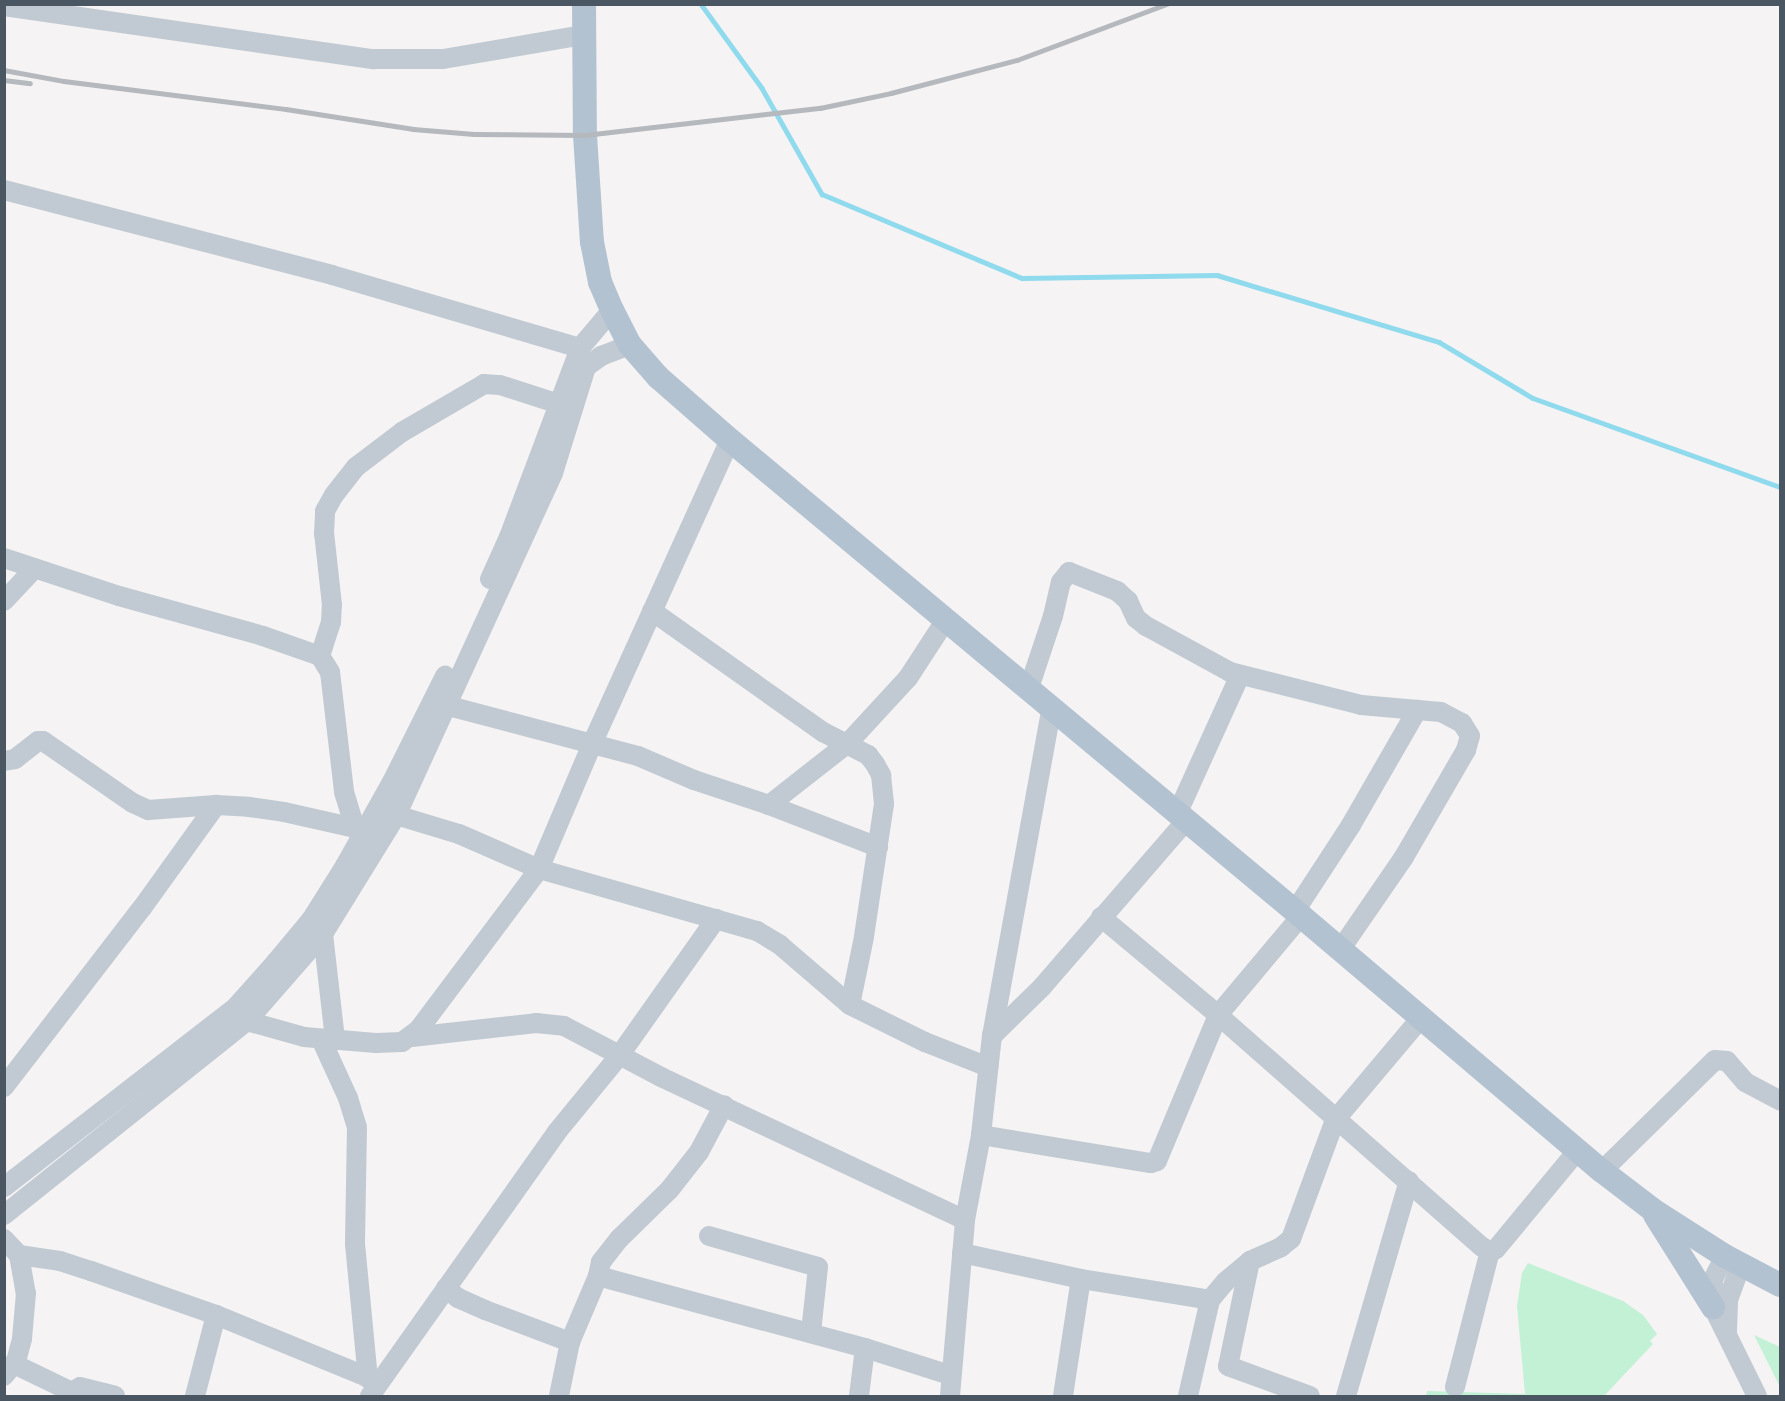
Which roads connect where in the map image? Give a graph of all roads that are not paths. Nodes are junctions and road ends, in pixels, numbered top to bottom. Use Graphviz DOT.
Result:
graph roads {
  1 [pos="584,4"];
  2 [pos="4,6"];
  3 [pos="584,35"];
  4 [pos="4,190"];
  5 [pos="612,310"];
  6 [pos="630,345"];
  7 [pos="580,348"];
  8 [pos="559,404"];
  9 [pos="730,440"];
  10 [pos="4,558"];
  11 [pos="35,568"];
  12 [pos="4,601"];
  13 [pos="652,611"];
  14 [pos="945,621"];
  15 [pos="320,656"];
  16 [pos="1240,675"];
  17 [pos="1029,688"];
  18 [pos="445,705"];
  19 [pos="1052,707"];
  20 [pos="1417,710"];
  21 [pos="848,743"];
  22 [pos="592,744"];
  23 [pos="4,761"];
  24 [pos="216,805"];
  25 [pos="769,805"];
  26 [pos="378,809"];
  27 [pos="396,816"];
  28 [pos="1181,818"];
  29 [pos="360,829"];
  30 [pos="385,837"];
  31 [pos="878,847"];
  32 [pos="539,869"];
  33 [pos="1298,913"];
  34 [pos="1101,917"];
  35 [pos="716,919"];
  36 [pos="323,934"];
  37 [pos="1340,950"];
  38 [pos="850,1005"];
  39 [pos="1218,1015"];
  40 [pos="1420,1019"];
  41 [pos="247,1022"];
  42 [pos="992,1036"];
  43 [pos="412,1038"];
  44 [pos="328,1039"];
  45 [pos="619,1056"];
  46 [pos="988,1066"];
  47 [pos="4,1087"];
  48 [pos="1780,1101"];
  49 [pos="724,1105"];
  50 [pos="1335,1120"];
  51 [pos="981,1135"];
  52 [pos="1578,1150"];
  53 [pos="1602,1171"];
  54 [pos="1409,1181"];
  55 [pos="4,1187"];
  56 [pos="1653,1210"];
  57 [pos="4,1215"];
  58 [pos="965,1220"];
  59 [pos="709,1236"];
  60 [pos="4,1239"];
  61 [pos="1490,1251"];
  62 [pos="962,1253"];
  63 [pos="20,1255"];
  64 [pos="1733,1260"];
  65 [pos="1250,1261"];
  66 [pos="598,1276"];
  67 [pos="1081,1279"];
  68 [pos="1780,1285"];
  69 [pos="446,1288"];
  70 [pos="1210,1300"];
  71 [pos="1713,1307"];
  72 [pos="216,1315"];
  73 [pos="811,1333"];
  74 [pos="1728,1337"];
  75 [pos="570,1342"];
  76 [pos="865,1348"];
  77 [pos="1197,1358"];
  78 [pos="1227,1366"];
  79 [pos="9,1370"];
  80 [pos="950,1376"];
  81 [pos="373,1385"];
  82 [pos="1455,1387"];
  83 [pos="68,1394"];
  84 [pos="115,1396"];
  85 [pos="195,1396"];
  86 [pos="559,1396"];
  87 [pos="859,1396"];
  88 [pos="950,1396"];
  89 [pos="1063,1396"];
  90 [pos="1188,1396"];
  91 [pos="1310,1396"];
  92 [pos="1346,1396"];
  93 [pos="1757,1396"];
  1 -- 3 [label="main road"];
  2 -- 3 [label="street"];
  3 -- 5 [label="main road"];
  4 -- 7 [label="street"];
  5 -- 6 [label="main road"];
  5 -- 7 [label="street"];
  6 -- 9 [label="main road"];
  6 -- 18 [label="street"];
  7 -- 8 [label="street"];
  8 -- 15 [label="street"];
  8 -- 26 [label="street"];
  9 -- 13 [label="street"];
  9 -- 14 [label="main road"];
  10 -- 11 [label="street"];
  11 -- 12 [label="street"];
  11 -- 15 [label="street"];
  13 -- 21 [label="street"];
  13 -- 22 [label="street"];
  14 -- 17 [label="main road"];
  14 -- 21 [label="street"];
  15 -- 29 [label="street"];
  16 -- 17 [label="street"];
  16 -- 20 [label="street"];
  16 -- 28 [label="street"];
  17 -- 19 [label="main road"];
  18 -- 22 [label="street"];
  18 -- 27 [label="street"];
  19 -- 28 [label="main road"];
  19 -- 42 [label="street"];
  20 -- 33 [label="street"];
  20 -- 37 [label="street"];
  21 -- 25 [label="street"];
  21 -- 31 [label="street"];
  22 -- 25 [label="street"];
  22 -- 32 [label="street"];
  23 -- 24 [label="street"];
  24 -- 29 [label="street"];
  24 -- 47 [label="street"];
  25 -- 31 [label="street"];
  26 -- 27 [label="street"];
  26 -- 29 [label="street"];
  27 -- 30 [label="street"];
  27 -- 32 [label="street"];
  28 -- 33 [label="main road"];
  28 -- 34 [label="street"];
  29 -- 30 [label="street"];
  29 -- 55 [label="street"];
  30 -- 36 [label="street"];
  31 -- 38 [label="street"];
  32 -- 35 [label="street"];
  32 -- 43 [label="street"];
  33 -- 37 [label="main road"];
  33 -- 39 [label="street"];
  34 -- 39 [label="street"];
  34 -- 42 [label="street"];
  35 -- 38 [label="street"];
  35 -- 45 [label="street"];
  36 -- 41 [label="street"];
  36 -- 44 [label="street"];
  37 -- 40 [label="main road"];
  38 -- 46 [label="street"];
  39 -- 50 [label="street"];
  39 -- 51 [label="street"];
  40 -- 50 [label="street"];
  40 -- 52 [label="main road"];
  41 -- 44 [label="street"];
  41 -- 57 [label="street"];
  42 -- 46 [label="street"];
  43 -- 44 [label="street"];
  43 -- 45 [label="street"];
  44 -- 81 [label="street"];
  45 -- 49 [label="street"];
  45 -- 69 [label="street"];
  46 -- 51 [label="street"];
  48 -- 53 [label="street"];
  49 -- 58 [label="street"];
  49 -- 66 [label="street"];
  50 -- 54 [label="street"];
  50 -- 65 [label="street"];
  51 -- 58 [label="street"];
  52 -- 53 [label="main road"];
  52 -- 61 [label="street"];
  53 -- 56 [label="main road"];
  54 -- 61 [label="street"];
  54 -- 92 [label="street"];
  56 -- 64 [label="main road"];
  56 -- 71 [label="main road"];
  58 -- 62 [label="street"];
  59 -- 73 [label="street"];
  60 -- 63 [label="street"];
  61 -- 82 [label="street"];
  62 -- 67 [label="street"];
  62 -- 80 [label="street"];
  63 -- 72 [label="street"];
  63 -- 79 [label="street"];
  64 -- 68 [label="main road"];
  64 -- 71 [label="street"];
  64 -- 74 [label="street"];
  65 -- 70 [label="street"];
  65 -- 78 [label="street"];
  66 -- 73 [label="street"];
  66 -- 75 [label="street"];
  67 -- 70 [label="street"];
  67 -- 89 [label="street"];
  69 -- 75 [label="street"];
  69 -- 81 [label="street"];
  70 -- 77 [label="street"];
  71 -- 74 [label="street"];
  72 -- 81 [label="street"];
  72 -- 85 [label="street"];
  73 -- 76 [label="street"];
  74 -- 93 [label="street"];
  75 -- 86 [label="street"];
  76 -- 80 [label="street"];
  76 -- 87 [label="street"];
  77 -- 78 [label="street"];
  77 -- 90 [label="street"];
  78 -- 91 [label="street"];
  79 -- 83 [label="street"];
  80 -- 88 [label="street"];
  83 -- 84 [label="street"];
}
